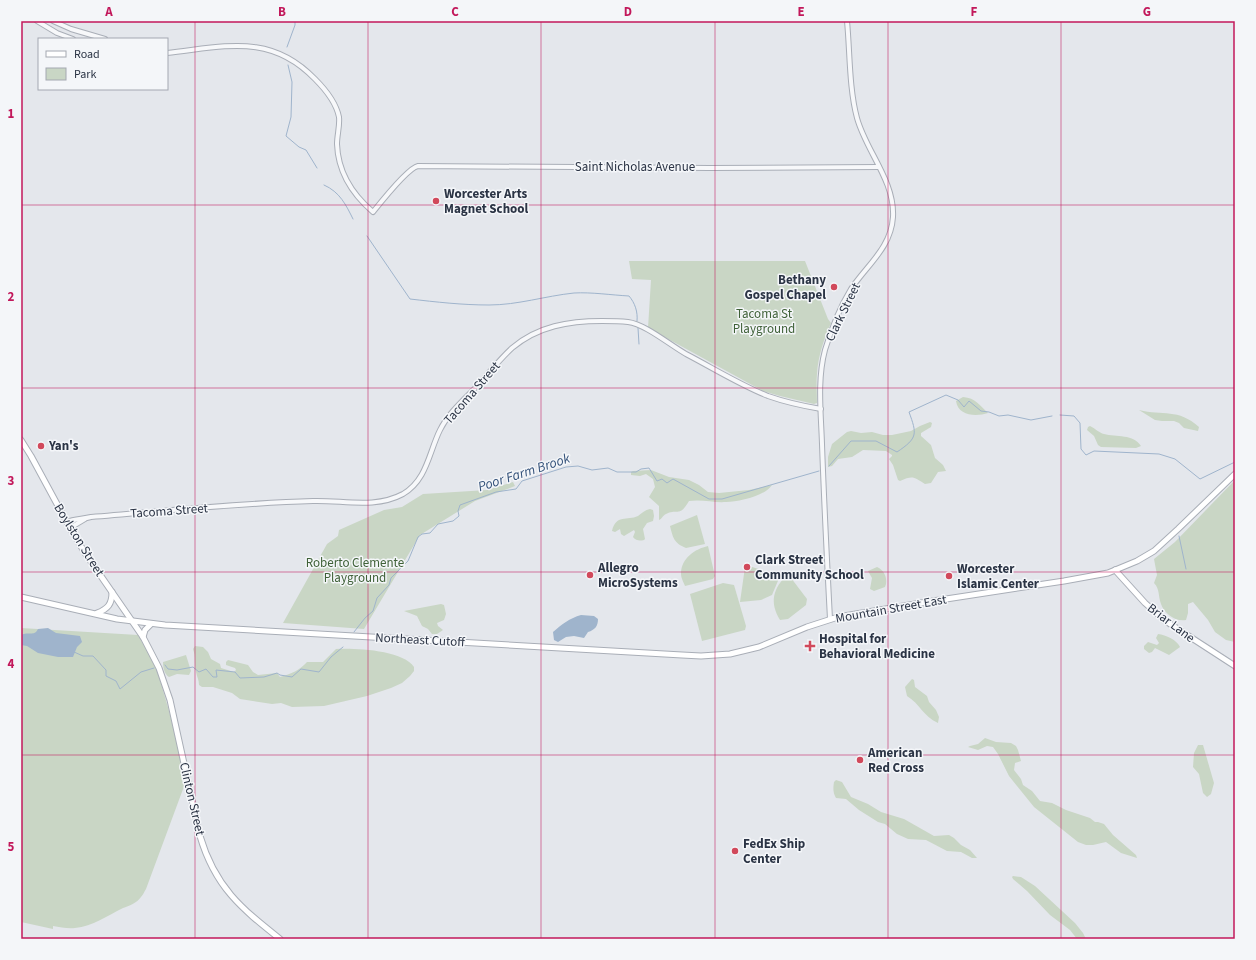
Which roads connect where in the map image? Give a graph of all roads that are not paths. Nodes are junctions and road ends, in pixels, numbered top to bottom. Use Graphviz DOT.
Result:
graph roads {
  1 [pos="37,21"];
  2 [pos="53,21"];
  3 [pos="847,21"];
  4 [pos="70,38"];
  5 [pos="102,38"];
  6 [pos="168,53"];
  7 [pos="879,167"];
  8 [pos="821,410"];
  9 [pos="21,440"];
  10 [pos="1235,474"];
  11 [pos="85,519"];
  12 [pos="66,522"];
  13 [pos="70,528"];
  14 [pos="1115,570"];
  15 [pos="112,592"];
  16 [pos="21,597"];
  17 [pos="98,614"];
  18 [pos="830,619"];
  19 [pos="133,621"];
  20 [pos="151,624"];
  21 [pos="143,637"];
  22 [pos="708,656"];
  23 [pos="1235,666"];
  24 [pos="280,939"];
  1 -- 4 [label="street"];
  2 -- 5 [label="street"];
  3 -- 7 [label="street, Clark Street"];
  6 -- 7 [label="street, Saint Nicholas Avenue"];
  7 -- 8 [label="street, Clark Street"];
  8 -- 11 [label="street, Tacoma Street"];
  8 -- 18 [label="street, Clark Street"];
  9 -- 12 [label="main road, Boylston Street"];
  10 -- 14 [label="main road, Mountain Street East"];
  11 -- 12 [label="street, Tacoma Street"];
  11 -- 13 [label="street, Tacoma Street"];
  12 -- 13 [label="main road, Boylston Street"];
  13 -- 15 [label="main road, Boylston Street"];
  14 -- 18 [label="main road, Mountain Street East"];
  14 -- 23 [label="main road, Briar Lane"];
  15 -- 17 [label="main road"];
  15 -- 19 [label="main road, Boylston Street"];
  16 -- 17 [label="main road, Northeast Cutoff"];
  17 -- 19 [label="main road, Northeast Cutoff"];
  18 -- 22 [label="main road, Mountain Street East"];
  19 -- 20 [label="main road, Northeast Cutoff"];
  19 -- 21 [label="main road, Boylston Street"];
  20 -- 21 [label="main road"];
  20 -- 22 [label="main road, Northeast Cutoff"];
  21 -- 24 [label="main road, Clinton Street"];
}
